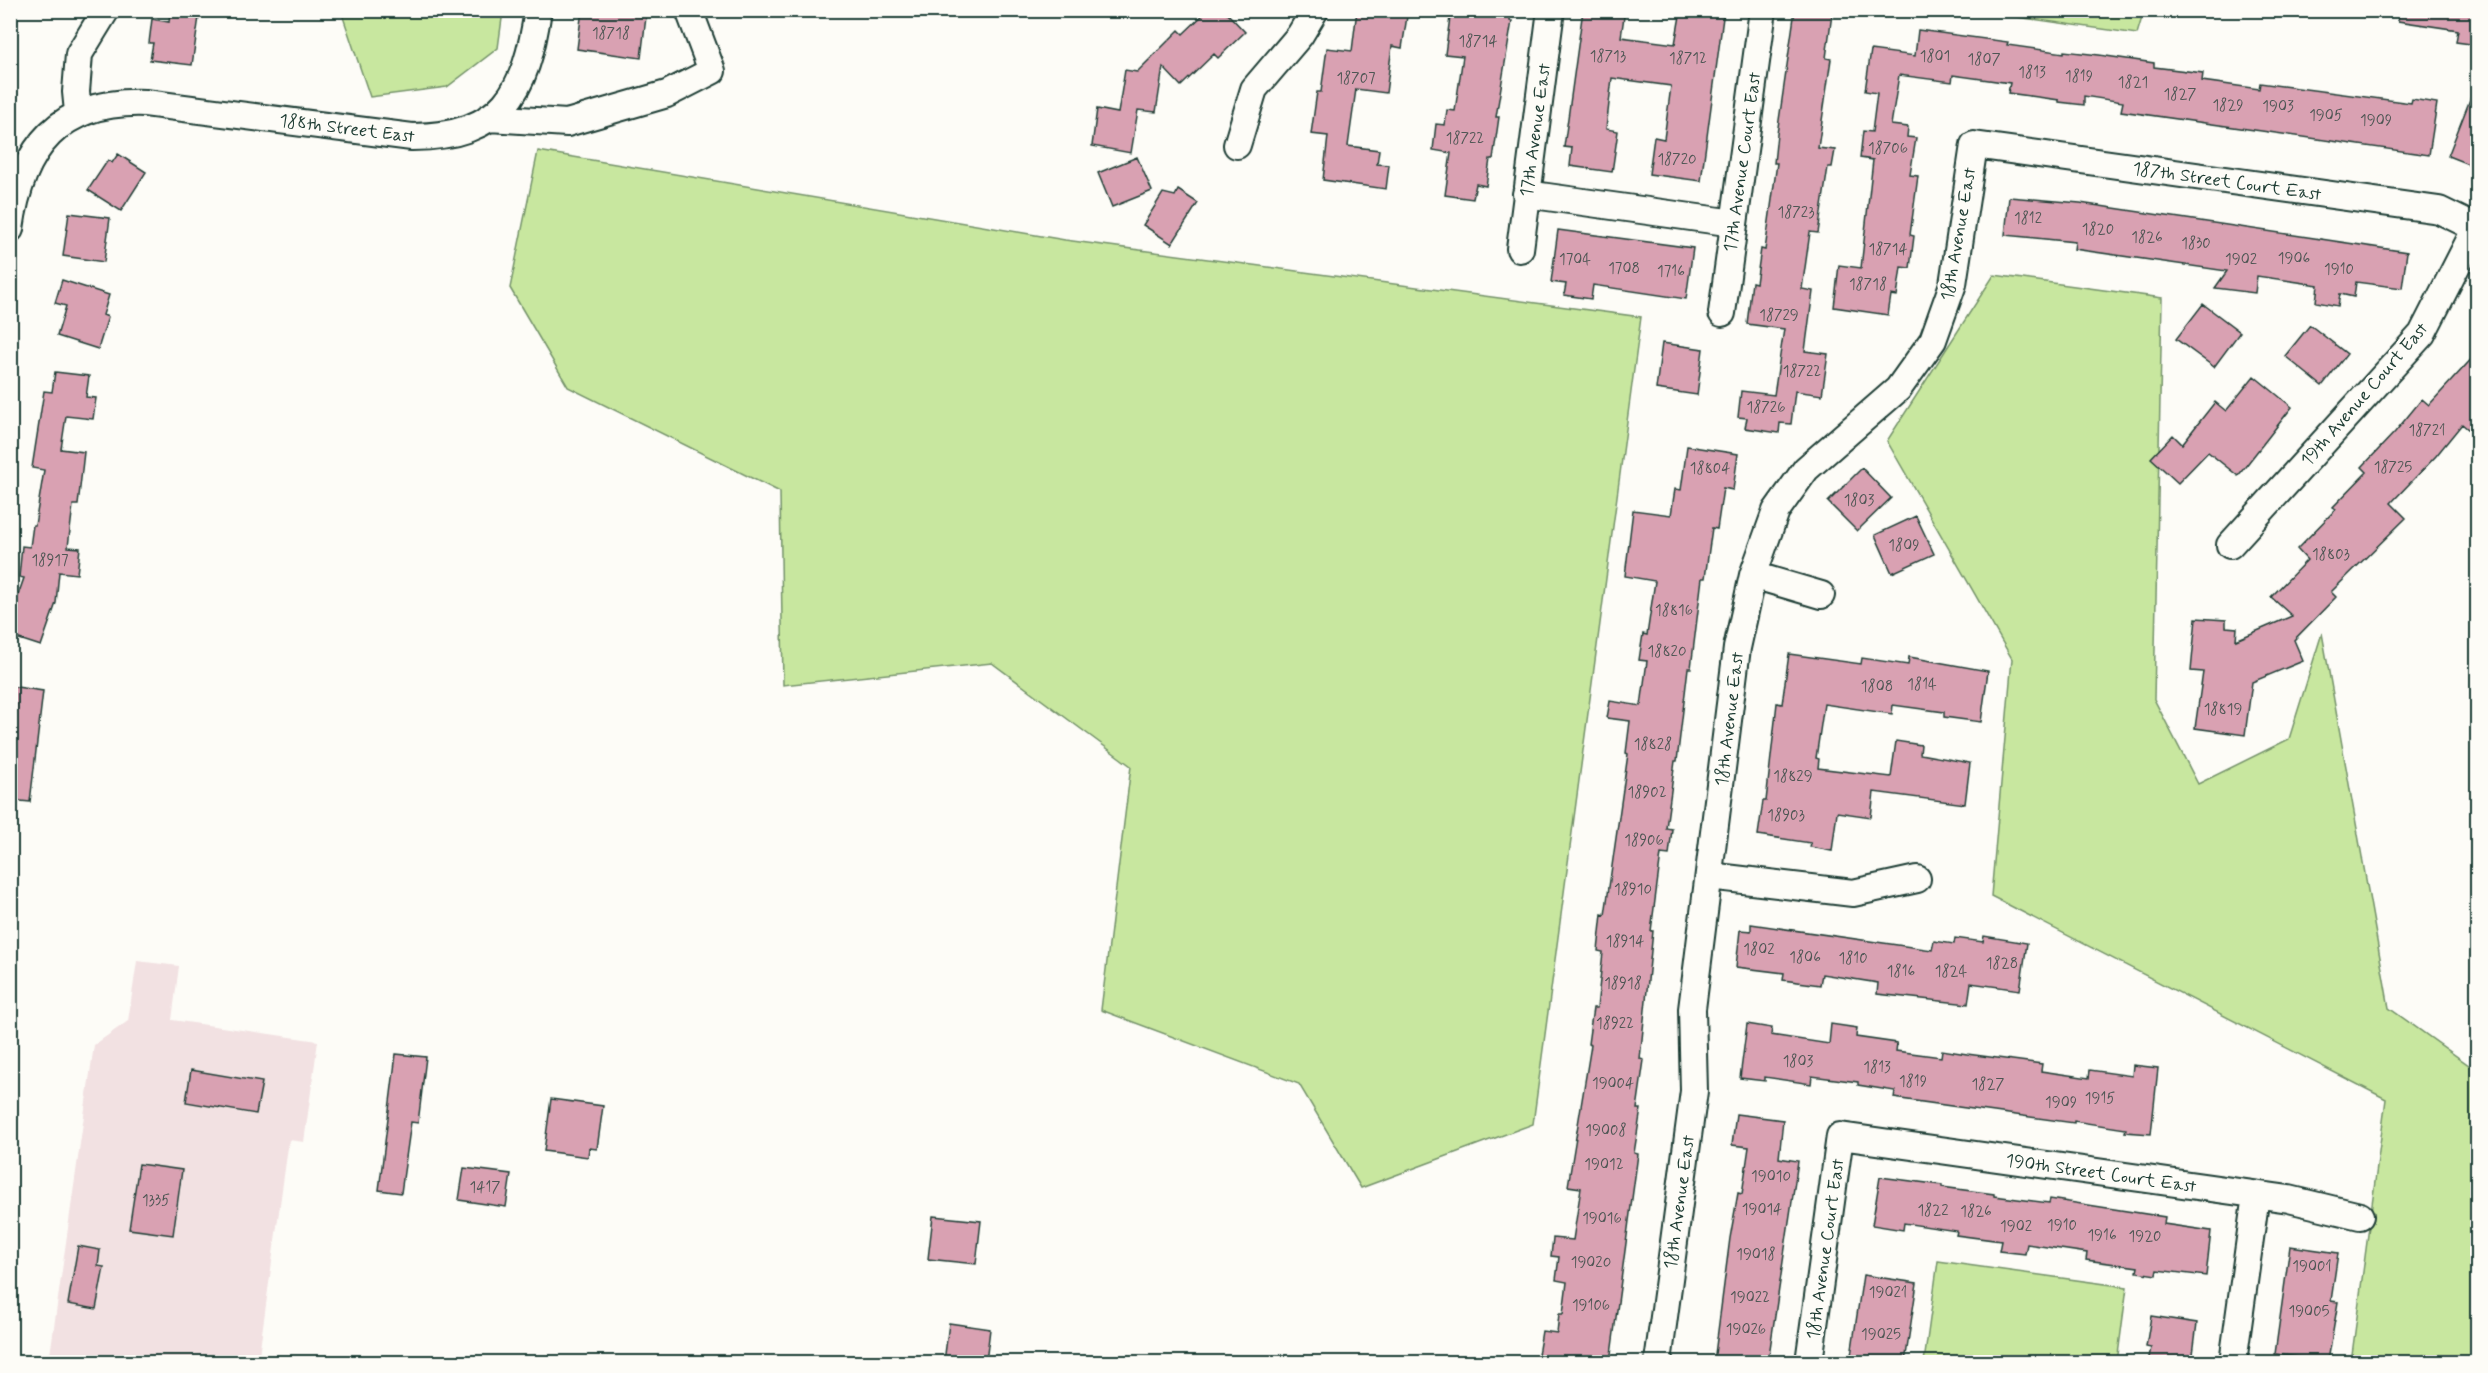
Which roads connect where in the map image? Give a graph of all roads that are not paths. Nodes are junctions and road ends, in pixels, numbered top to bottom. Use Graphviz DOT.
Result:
graph roads {
  1 [pos="106,10"];
  2 [pos="538,10"];
  3 [pos="689,10"];
  4 [pos="1315,10"];
  5 [pos="1551,10"];
  6 [pos="1763,10"];
  7 [pos="78,112"];
  8 [pos="488,118"];
  9 [pos="1237,145"];
  10 [pos="1974,145"];
  11 [pos="1526,194"];
  12 [pos="1734,223"];
  13 [pos="2477,228"];
  14 [pos="10,229"];
  15 [pos="1520,249"];
  16 [pos="1722,313"];
  17 [pos="2230,545"];
  18 [pos="1753,575"];
  19 [pos="1821,595"];
  20 [pos="1709,876"];
  21 [pos="1917,879"];
  22 [pos="1840,1136"];
  23 [pos="2256,1195"];
  24 [pos="2360,1216"];
  25 [pos="1658,1362"];
  26 [pos="1809,1362"];
  27 [pos="2233,1362"];
  1 -- 7 [label="street"];
  2 -- 8 [label="street"];
  3 -- 8 [label="street, 188th Street East"];
  4 -- 9 [label="street"];
  5 -- 11 [label="street, 17th Avenue East"];
  6 -- 12 [label="street, 17th Avenue Court East"];
  7 -- 8 [label="street, 188th Street East"];
  7 -- 14 [label="street"];
  10 -- 13 [label="street, 187th Street Court East"];
  10 -- 18 [label="street, 18th Avenue East"];
  11 -- 12 [label="street"];
  11 -- 15 [label="street, 17th Avenue East"];
  12 -- 16 [label="street, 17th Avenue Court East"];
  13 -- 17 [label="street, 19th Avenue Court East"];
  18 -- 19 [label="street"];
  18 -- 20 [label="street, 18th Avenue East"];
  20 -- 21 [label="street"];
  20 -- 25 [label="street, 18th Avenue East"];
  22 -- 23 [label="street, 190th Street Court East"];
  22 -- 26 [label="street, 18th Avenue Court East"];
  23 -- 24 [label="street, 190th Street Court East"];
  23 -- 27 [label="street"];
}
